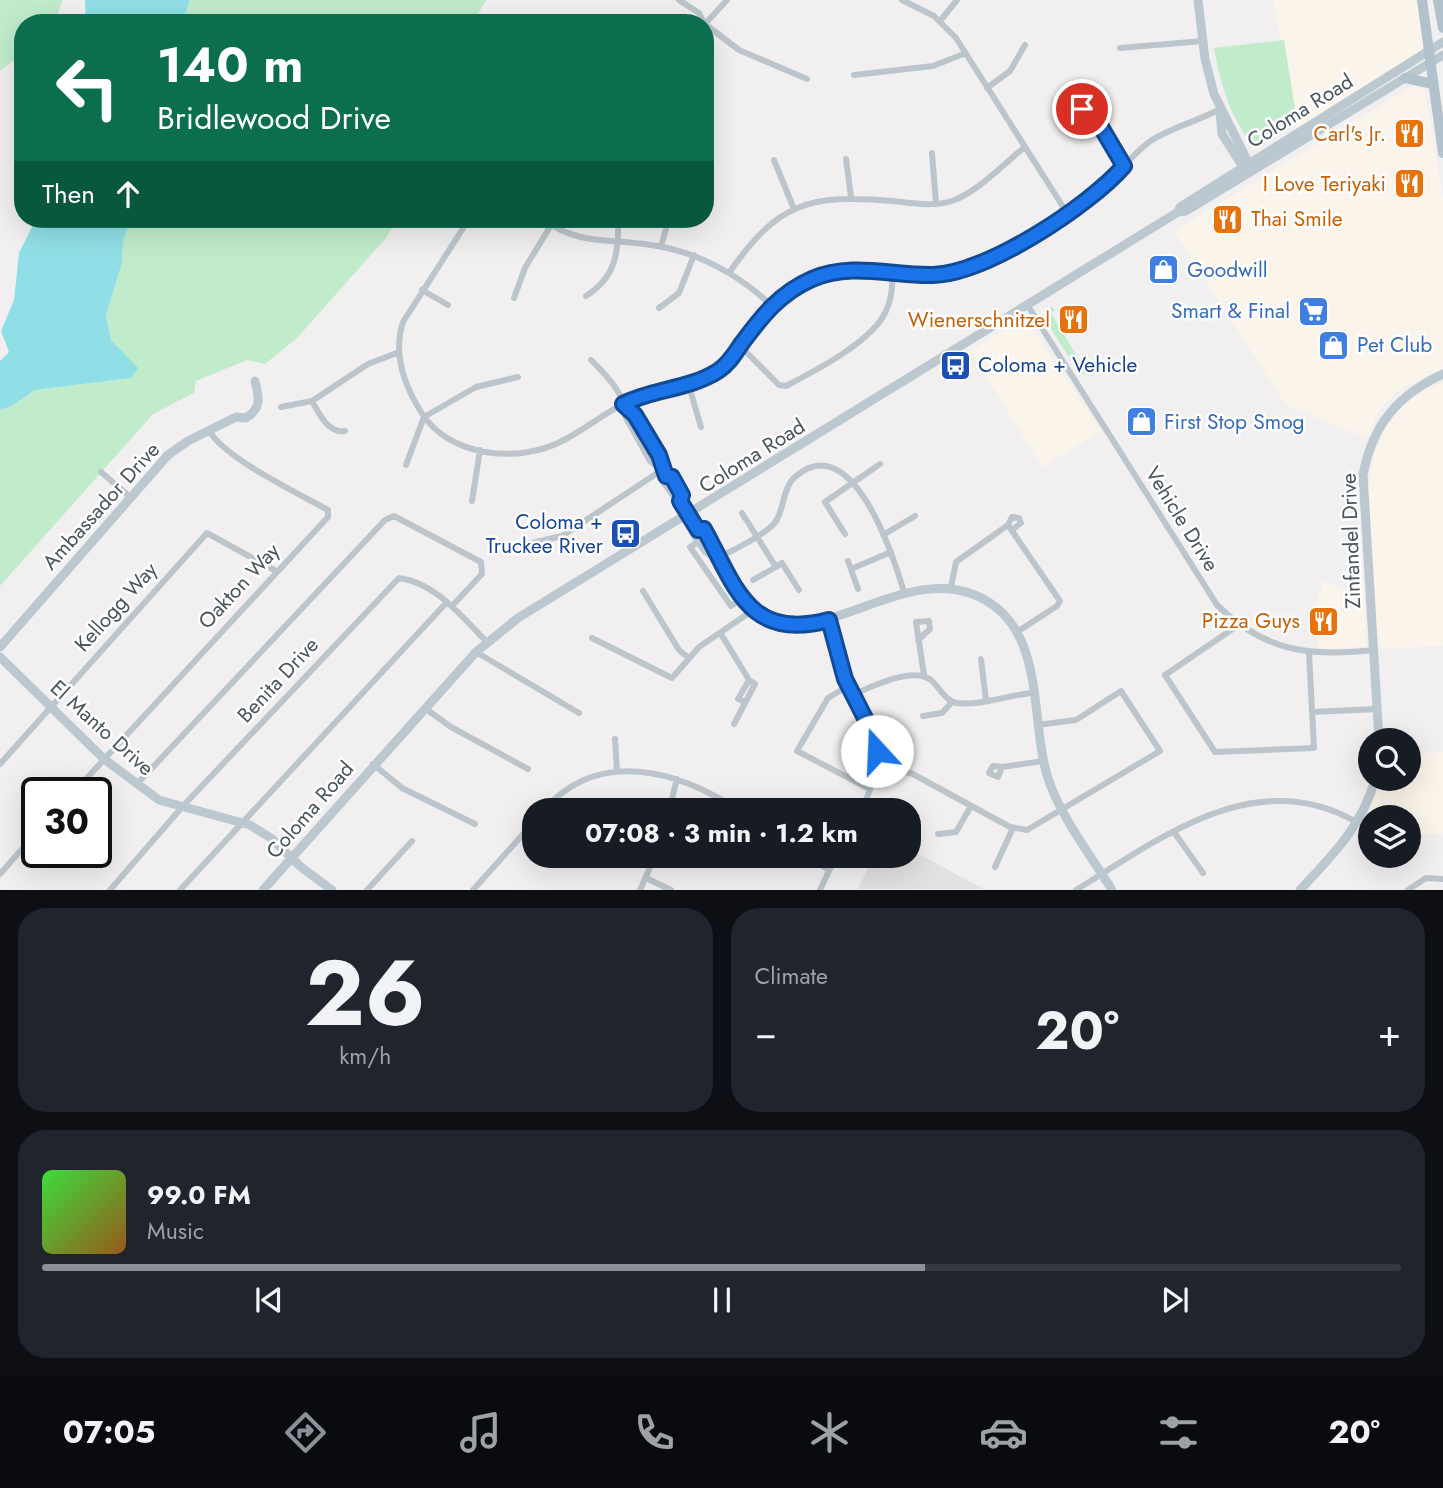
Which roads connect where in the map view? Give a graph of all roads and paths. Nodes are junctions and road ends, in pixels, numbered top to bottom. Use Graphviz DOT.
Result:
graph roads {
  1 [pos="679,0"];
  2 [pos="727,0"];
  3 [pos="902,0"];
  4 [pos="957,0"];
  5 [pos="1198,0"];
  6 [pos="1422,0"];
  7 [pos="1438,0"];
  8 [pos="700,14"];
  9 [pos="714,14"];
  10 [pos="940,21"];
  11 [pos="1443,23"];
  12 [pos="714,30"];
  13 [pos="1203,41"];
  14 [pos="1443,43"];
  15 [pos="1025,46"];
  16 [pos="1120,48"];
  17 [pos="1429,50"];
  18 [pos="966,53"];
  19 [pos="1443,55"];
  20 [pos="1431,62"];
  21 [pos="854,75"];
  22 [pos="1405,78"];
  23 [pos="807,79"];
  24 [pos="1433,84"];
  25 [pos="987,88"];
  26 [pos="1082,109"];
  27 [pos="1220,110"];
  28 [pos="1025,147"];
  29 [pos="932,153"];
  30 [pos="1443,153"];
  31 [pos="845,159"];
  32 [pos="775,160"];
  33 [pos="1124,166"];
  34 [pos="1247,168"];
  35 [pos="851,197"];
  36 [pos="936,204"];
  37 [pos="794,209"];
  38 [pos="1067,213"];
  39 [pos="463,228"];
  40 [pos="549,228"];
  41 [pos="557,228"];
  42 [pos="618,228"];
  43 [pos="666,228"];
  44 [pos="619,241"];
  45 [pos="661,246"];
  46 [pos="694,255"];
  47 [pos="729,273"];
  48 [pos="893,273"];
  49 [pos="422,290"];
  50 [pos="586,296"];
  51 [pos="514,299"];
  52 [pos="448,304"];
  53 [pos="771,305"];
  54 [pos="1028,306"];
  55 [pos="659,308"];
  56 [pos="740,346"];
  57 [pos="399,352"];
  58 [pos="591,360"];
  59 [pos="1443,374"];
  60 [pos="518,377"];
  61 [pos="255,381"];
  62 [pos="688,383"];
  63 [pos="312,401"];
  64 [pos="624,406"];
  65 [pos="281,407"];
  66 [pos="424,417"];
  67 [pos="701,427"];
  68 [pos="209,430"];
  69 [pos="345,431"];
  70 [pos="480,450"];
  71 [pos="880,464"];
  72 [pos="406,465"];
  73 [pos="101,472"];
  74 [pos="664,473"];
  75 [pos="854,484"];
  76 [pos="130,497"];
  77 [pos="472,501"];
  78 [pos="742,513"];
  79 [pos="688,516"];
  80 [pos="915,516"];
  81 [pos="698,530"];
  82 [pos="845,534"];
  83 [pos="756,536"];
  84 [pos="883,536"];
  85 [pos="698,542"];
  86 [pos="528,544"];
  87 [pos="891,552"];
  88 [pos="717,558"];
  89 [pos="775,567"];
  90 [pos="722,568"];
  91 [pos="276,570"];
  92 [pos="708,576"];
  93 [pos="753,580"];
  94 [pos="951,587"];
  95 [pos="858,589"];
  96 [pos="799,590"];
  97 [pos="643,591"];
  98 [pos="904,592"];
  99 [pos="741,599"];
  100 [pos="449,604"];
  101 [pos="750,608"];
  102 [pos="829,620"];
  103 [pos="1240,624"];
  104 [pos="1017,632"];
  105 [pos="721,634"];
  106 [pos="592,638"];
  107 [pos="918,640"];
  108 [pos="487,642"];
  109 [pos="0,647"];
  110 [pos="1374,650"];
  111 [pos="476,652"];
  112 [pos="1309,653"];
  113 [pos="0,657"];
  114 [pos="689,658"];
  115 [pos="981,659"];
  116 [pos="923,676"];
  117 [pos="848,686"];
  118 [pos="1032,693"];
  119 [pos="852,695"];
  120 [pos="986,700"];
  121 [pos="952,702"];
  122 [pos="50,705"];
  123 [pos="426,709"];
  124 [pos="1378,709"];
  125 [pos="1312,712"];
  126 [pos="579,713"];
  127 [pos="923,716"];
  128 [pos="734,724"];
  129 [pos="1037,725"];
  130 [pos="1379,728"];
  131 [pos="615,739"];
  132 [pos="104,759"];
  133 [pos="1043,761"];
  134 [pos="0,764"];
  135 [pos="373,764"];
  136 [pos="1002,767"];
  137 [pos="876,768"];
  138 [pos="528,769"];
  139 [pos="617,771"];
  140 [pos="88,777"];
  141 [pos="677,779"];
  142 [pos="137,784"];
  143 [pos="870,789"];
  144 [pos="556,798"];
  145 [pos="672,798"];
  146 [pos="722,798"];
  147 [pos="867,798"];
  148 [pos="183,806"];
  149 [pos="971,806"];
  150 [pos="1062,810"];
  151 [pos="244,822"];
  152 [pos="1358,823"];
  153 [pos="475,824"];
  154 [pos="1013,828"];
  155 [pos="1174,832"];
  156 [pos="938,834"];
  157 [pos="522,837"];
  158 [pos="412,841"];
  159 [pos="21,850"];
  160 [pos="293,858"];
  161 [pos="995,867"];
  162 [pos="650,868"];
  163 [pos="826,868"];
  164 [pos="829,870"];
  165 [pos="0,873"];
  166 [pos="1203,873"];
  167 [pos="1102,874"];
  168 [pos="646,878"];
  169 [pos="1443,879"];
  170 [pos="110,890"];
  171 [pos="180,890"];
  172 [pos="263,890"];
  173 [pos="332,890"];
  174 [pos="367,890"];
  175 [pos="473,890"];
  176 [pos="640,890"];
  177 [pos="671,890"];
  178 [pos="820,890"];
  179 [pos="1076,890"];
  180 [pos="1112,890"];
  181 [pos="1300,890"];
  182 [pos="1408,890"];
  1 -- 8 [label="street"];
  2 -- 9 [label="street"];
  3 -- 10 [label="street"];
  4 -- 10 [label="street"];
  5 -- 13 [label="street"];
  6 -- 17 [label="main road"];
  7 -- 11 [label="main road"];
  10 -- 18 [label="street"];
  12 -- 23 [label="street"];
  13 -- 16 [label="street"];
  13 -- 27 [label="street"];
  14 -- 17 [label="street, Coloma Road"];
  15 -- 25 [label="street"];
  17 -- 20 [label="main road"];
  17 -- 34 [label="street, Coloma Road"];
  18 -- 21 [label="street"];
  18 -- 25 [label="street"];
  19 -- 20 [label="street, Coloma Road"];
  20 -- 22 [label="street, Coloma Road"];
  20 -- 24 [label="main road"];
  22 -- 24 [label="main road"];
  22 -- 34 [label="street, Coloma Road"];
  24 -- 30 [label="main road"];
  25 -- 28 [label="street"];
  26 -- 33 [label="street"];
  27 -- 33 [label="street"];
  27 -- 34 [label="street"];
  28 -- 36 [label="street"];
  28 -- 38 [label="street"];
  29 -- 36 [label="street"];
  31 -- 35 [label="street"];
  32 -- 37 [label="street"];
  33 -- 38 [label="street"];
  34 -- 54 [label="street, Coloma Road"];
  35 -- 36 [label="street"];
  35 -- 37 [label="street"];
  37 -- 47 [label="street"];
  38 -- 48 [label="street"];
  39 -- 49 [label="street"];
  40 -- 51 [label="street"];
  41 -- 44 [label="street"];
  42 -- 44 [label="street"];
  43 -- 45 [label="street"];
  44 -- 45 [label="street"];
  44 -- 50 [label="street"];
  45 -- 46 [label="street"];
  46 -- 47 [label="street"];
  46 -- 55 [label="street"];
  47 -- 53 [label="street"];
  48 -- 53 [label="street"];
  48 -- 56 [label="street"];
  49 -- 52 [label="street"];
  49 -- 57 [label="street"];
  53 -- 56 [label="street"];
  54 -- 79 [label="street, Coloma Road"];
  54 -- 103 [label="street, Vehicle Drive"];
  56 -- 62 [label="street"];
  57 -- 63 [label="street"];
  57 -- 66 [label="street"];
  58 -- 64 [label="street"];
  59 -- 110 [label="street, Zinfandel Drive"];
  60 -- 66 [label="street"];
  61 -- 68 [label="street, Ambassador Drive"];
  62 -- 64 [label="street"];
  62 -- 67 [label="street"];
  63 -- 65 [label="street"];
  63 -- 69 [label="street"];
  64 -- 70 [label="street"];
  64 -- 74 [label="street"];
  66 -- 70 [label="street"];
  66 -- 72 [label="street"];
  68 -- 76 [label="street, Ambassador Drive"];
  68 -- 91 [label="street, Oakton Way"];
  70 -- 77 [label="street"];
  71 -- 75 [label="street"];
  73 -- 76 [label="street"];
  74 -- 79 [label="street"];
  74 -- 86 [label="street"];
  75 -- 82 [label="street"];
  75 -- 83 [label="street"];
  75 -- 84 [label="street"];
  76 -- 109 [label="street, Ambassador Drive"];
  78 -- 83 [label="street"];
  79 -- 81 [label="street"];
  79 -- 108 [label="street, Coloma Road"];
  80 -- 84 [label="street"];
  81 -- 85 [label="street"];
  81 -- 88 [label="street"];
  83 -- 88 [label="street"];
  83 -- 89 [label="street"];
  84 -- 87 [label="street"];
  85 -- 88 [label="street"];
  85 -- 92 [label="street"];
  87 -- 95 [label="street"];
  87 -- 98 [label="street"];
  88 -- 90 [label="street"];
  89 -- 93 [label="street"];
  89 -- 96 [label="street"];
  90 -- 92 [label="street"];
  90 -- 99 [label="street"];
  91 -- 122 [label="street, Kellogg Way"];
  91 -- 132 [label="street, Oakton Way"];
  92 -- 99 [label="street"];
  94 -- 98 [label="street"];
  94 -- 104 [label="street"];
  94 -- 104 [label="street"];
  97 -- 114 [label="street"];
  98 -- 102 [label="street"];
  99 -- 101 [label="street"];
  100 -- 108 [label="street, Benita Drive"];
  100 -- 142 [label="street"];
  100 -- 148 [label="street, Benita Drive"];
  100 -- 151 [label="street"];
  101 -- 102 [label="street"];
  101 -- 105 [label="street"];
  102 -- 117 [label="street"];
  103 -- 112 [label="street, Vehicle Drive"];
  103 -- 125 [label="street"];
  104 -- 118 [label="street"];
  105 -- 114 [label="street"];
  105 -- 128 [label="street"];
  106 -- 114 [label="street"];
  107 -- 116 [label="street"];
  108 -- 111 [label="street, Coloma Road"];
  110 -- 112 [label="street, Vehicle Drive"];
  110 -- 124 [label="street, Zinfandel Drive"];
  111 -- 123 [label="street, Coloma Road"];
  111 -- 126 [label="street"];
  112 -- 125 [label="street"];
  113 -- 122 [label="street, El Manto Drive"];
  115 -- 120 [label="street"];
  116 -- 119 [label="street"];
  116 -- 121 [label="street"];
  117 -- 119 [label="street"];
  117 -- 143 [label="street"];
  118 -- 120 [label="street"];
  118 -- 129 [label="street"];
  119 -- 137 [label="street"];
  120 -- 121 [label="street"];
  121 -- 127 [label="street"];
  122 -- 132 [label="street, El Manto Drive"];
  122 -- 134 [label="street, Kellogg Way"];
  123 -- 135 [label="street, Coloma Road"];
  123 -- 138 [label="street"];
  124 -- 125 [label="street"];
  124 -- 130 [label="street, Zinfandel Drive"];
  129 -- 133 [label="street"];
  129 -- 150 [label="street"];
  131 -- 139 [label="street"];
  132 -- 140 [label="street, Oakton Way"];
  132 -- 142 [label="street, El Manto Drive"];
  133 -- 136 [label="street"];
  133 -- 150 [label="street"];
  135 -- 153 [label="street"];
  135 -- 160 [label="street, Coloma Road"];
  137 -- 143 [label="street"];
  137 -- 149 [label="street"];
  139 -- 141 [label="street"];
  139 -- 144 [label="street"];
  141 -- 145 [label="street"];
  141 -- 146 [label="street"];
  142 -- 148 [label="street, El Manto Drive"];
  143 -- 147 [label="street"];
  148 -- 151 [label="street, El Manto Drive"];
  148 -- 170 [label="street, Benita Drive"];
  149 -- 154 [label="street"];
  149 -- 156 [label="street"];
  150 -- 154 [label="street"];
  150 -- 167 [label="street"];
  151 -- 160 [label="street, El Manto Drive"];
  151 -- 171 [label="street"];
  152 -- 155 [label="street"];
  152 -- 181 [label="street"];
  154 -- 161 [label="street"];
  155 -- 166 [label="street"];
  155 -- 167 [label="street"];
  157 -- 175 [label="street"];
  158 -- 174 [label="street"];
  159 -- 165 [label="street"];
  160 -- 172 [label="street, Coloma Road"];
  160 -- 173 [label="street, El Manto Drive"];
  162 -- 168 [label="street"];
  163 -- 164 [label="street"];
  164 -- 178 [label="street"];
  167 -- 179 [label="street"];
  167 -- 180 [label="street"];
  168 -- 176 [label="street"];
  168 -- 177 [label="street"];
  169 -- 182 [label="street"];
}
